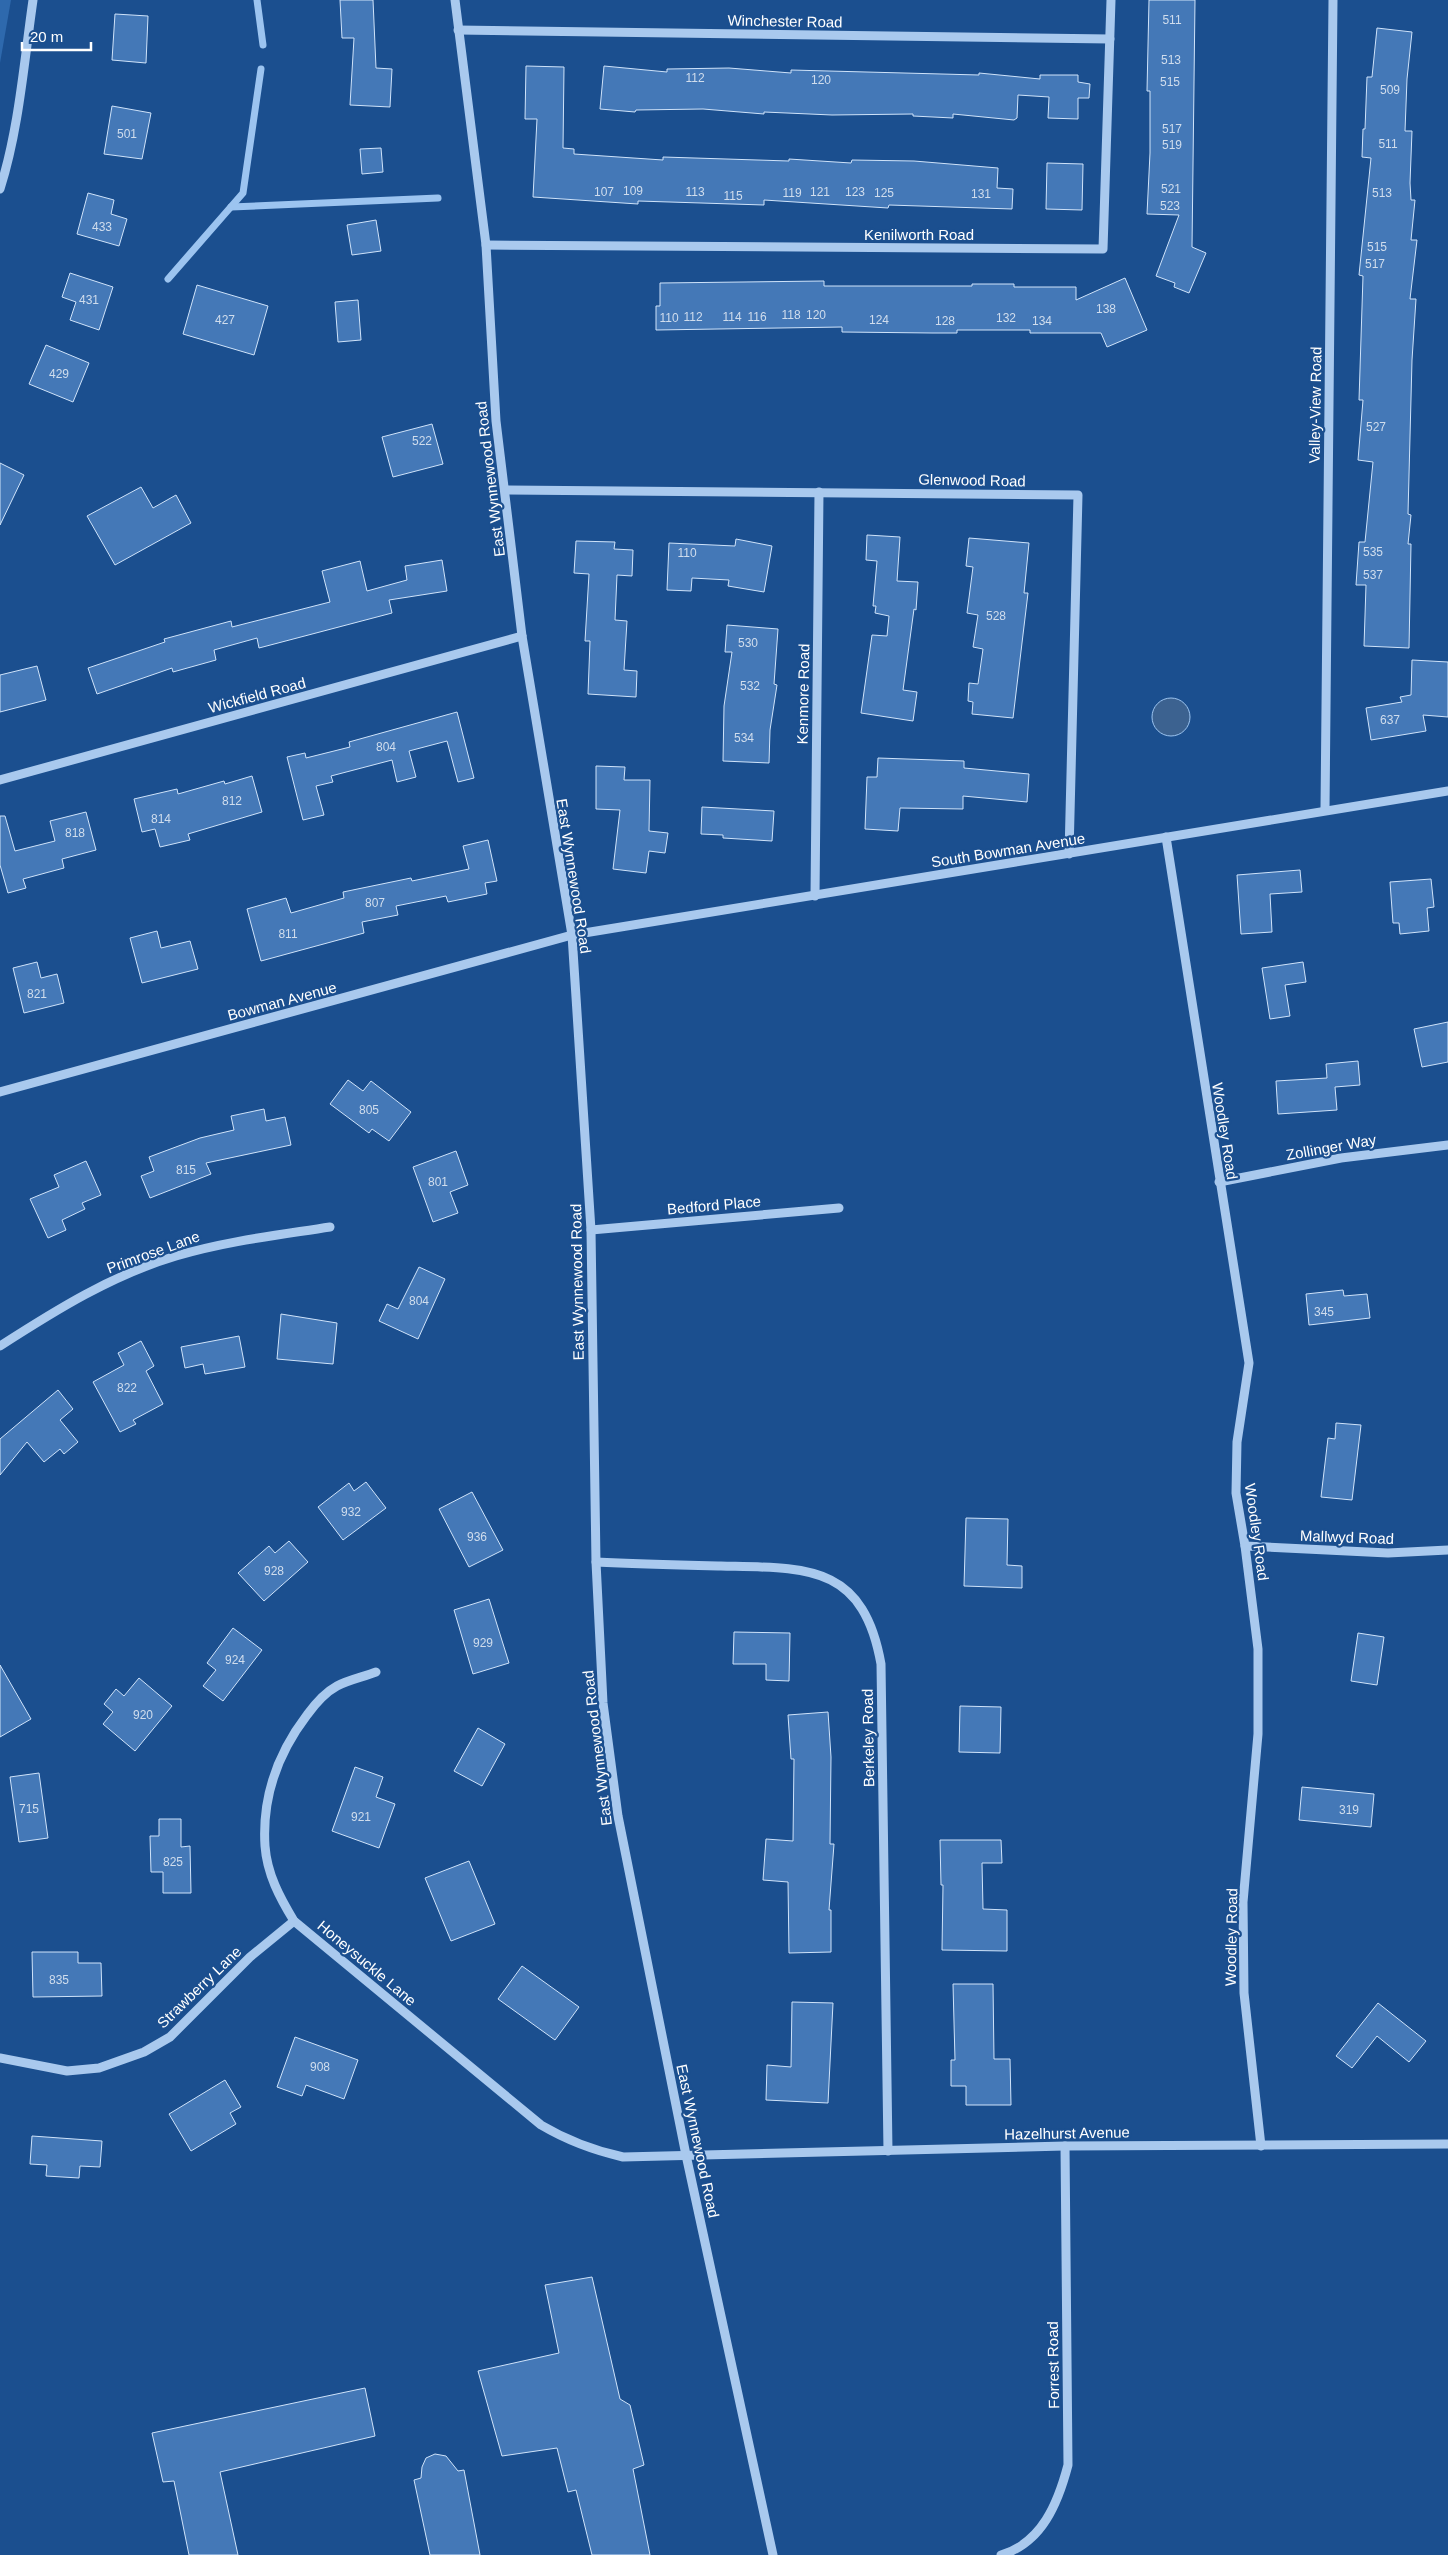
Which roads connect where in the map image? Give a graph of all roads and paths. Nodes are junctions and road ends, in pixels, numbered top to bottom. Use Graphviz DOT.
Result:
graph roads {
  1 [pos="33,0"];
  2 [pos="455,0"];
  3 [pos="1111,0"];
  4 [pos="1333,0"];
  5 [pos="458,30"];
  6 [pos="1110,39"];
  7 [pos="0,189"];
  8 [pos="486,245"];
  9 [pos="506,490"];
  10 [pos="818,492"];
  11 [pos="522,636"];
  12 [pos="0,780"];
  13 [pos="1448,791"];
  14 [pos="1325,810"];
  15 [pos="1166,837"];
  16 [pos="1069,854"];
  17 [pos="815,896"];
  18 [pos="572,935"];
  19 [pos="0,1092"];
  20 [pos="1448,1146"];
  21 [pos="1219,1182"];
  22 [pos="839,1208"];
  23 [pos="330,1227"];
  24 [pos="591,1230"];
  25 [pos="0,1346"];
  26 [pos="1245,1546"];
  27 [pos="1448,1550"];
  28 [pos="596,1562"];
  29 [pos="376,1672"];
  30 [pos="294,1921"];
  31 [pos="0,2058"];
  32 [pos="1448,2144"];
  33 [pos="1065,2146"];
  34 [pos="1261,2146"];
  35 [pos="888,2151"];
  36 [pos="686,2155"];
  37 [pos="773,2555"];
  38 [pos="1001,2555"];
  1 -- 7 [label="street"];
  2 -- 5 [label="street, East Wynnewood Road"];
  3 -- 6 [label="street, Kenilworth Road"];
  4 -- 14 [label="street, Valley-View Road"];
  5 -- 6 [label="street, Winchester Road"];
  5 -- 8 [label="street, East Wynnewood Road"];
  6 -- 8 [label="street, Kenilworth Road"];
  8 -- 9 [label="street, East Wynnewood Road"];
  9 -- 10 [label="street, Glenwood Road"];
  9 -- 11 [label="street, East Wynnewood Road"];
  10 -- 16 [label="street, Glenwood Road"];
  10 -- 17 [label="street, Kenmore Road"];
  11 -- 12 [label="street, Wickfield Road"];
  11 -- 18 [label="street, East Wynnewood Road"];
  13 -- 14 [label="street, South Bowman Avenue"];
  14 -- 15 [label="street, South Bowman Avenue"];
  15 -- 16 [label="street, South Bowman Avenue"];
  15 -- 21 [label="street, Woodley Road"];
  16 -- 17 [label="street, South Bowman Avenue"];
  17 -- 18 [label="street, South Bowman Avenue"];
  18 -- 19 [label="street, Bowman Avenue"];
  18 -- 24 [label="street, East Wynnewood Road"];
  20 -- 21 [label="street, Zollinger Way"];
  21 -- 26 [label="street, Woodley Road"];
  22 -- 24 [label="street, Bedford Place"];
  23 -- 25 [label="street, Primrose Lane"];
  24 -- 28 [label="street, East Wynnewood Road"];
  26 -- 27 [label="street, Mallwyd Road"];
  26 -- 34 [label="street, Woodley Road"];
  28 -- 35 [label="street, Berkeley Road"];
  28 -- 36 [label="street, East Wynnewood Road"];
  29 -- 30 [label="street, Honeysuckle Lane"];
  30 -- 31 [label="street, Strawberry Lane"];
  30 -- 36 [label="street, Honeysuckle Lane"];
  32 -- 34 [label="street, Hazelhurst Avenue"];
  33 -- 34 [label="street, Hazelhurst Avenue"];
  33 -- 35 [label="street, Hazelhurst Avenue"];
  33 -- 38 [label="street, Forrest Road"];
  35 -- 36 [label="street, Hazelhurst Avenue"];
  36 -- 37 [label="street, East Wynnewood Road"];
}
